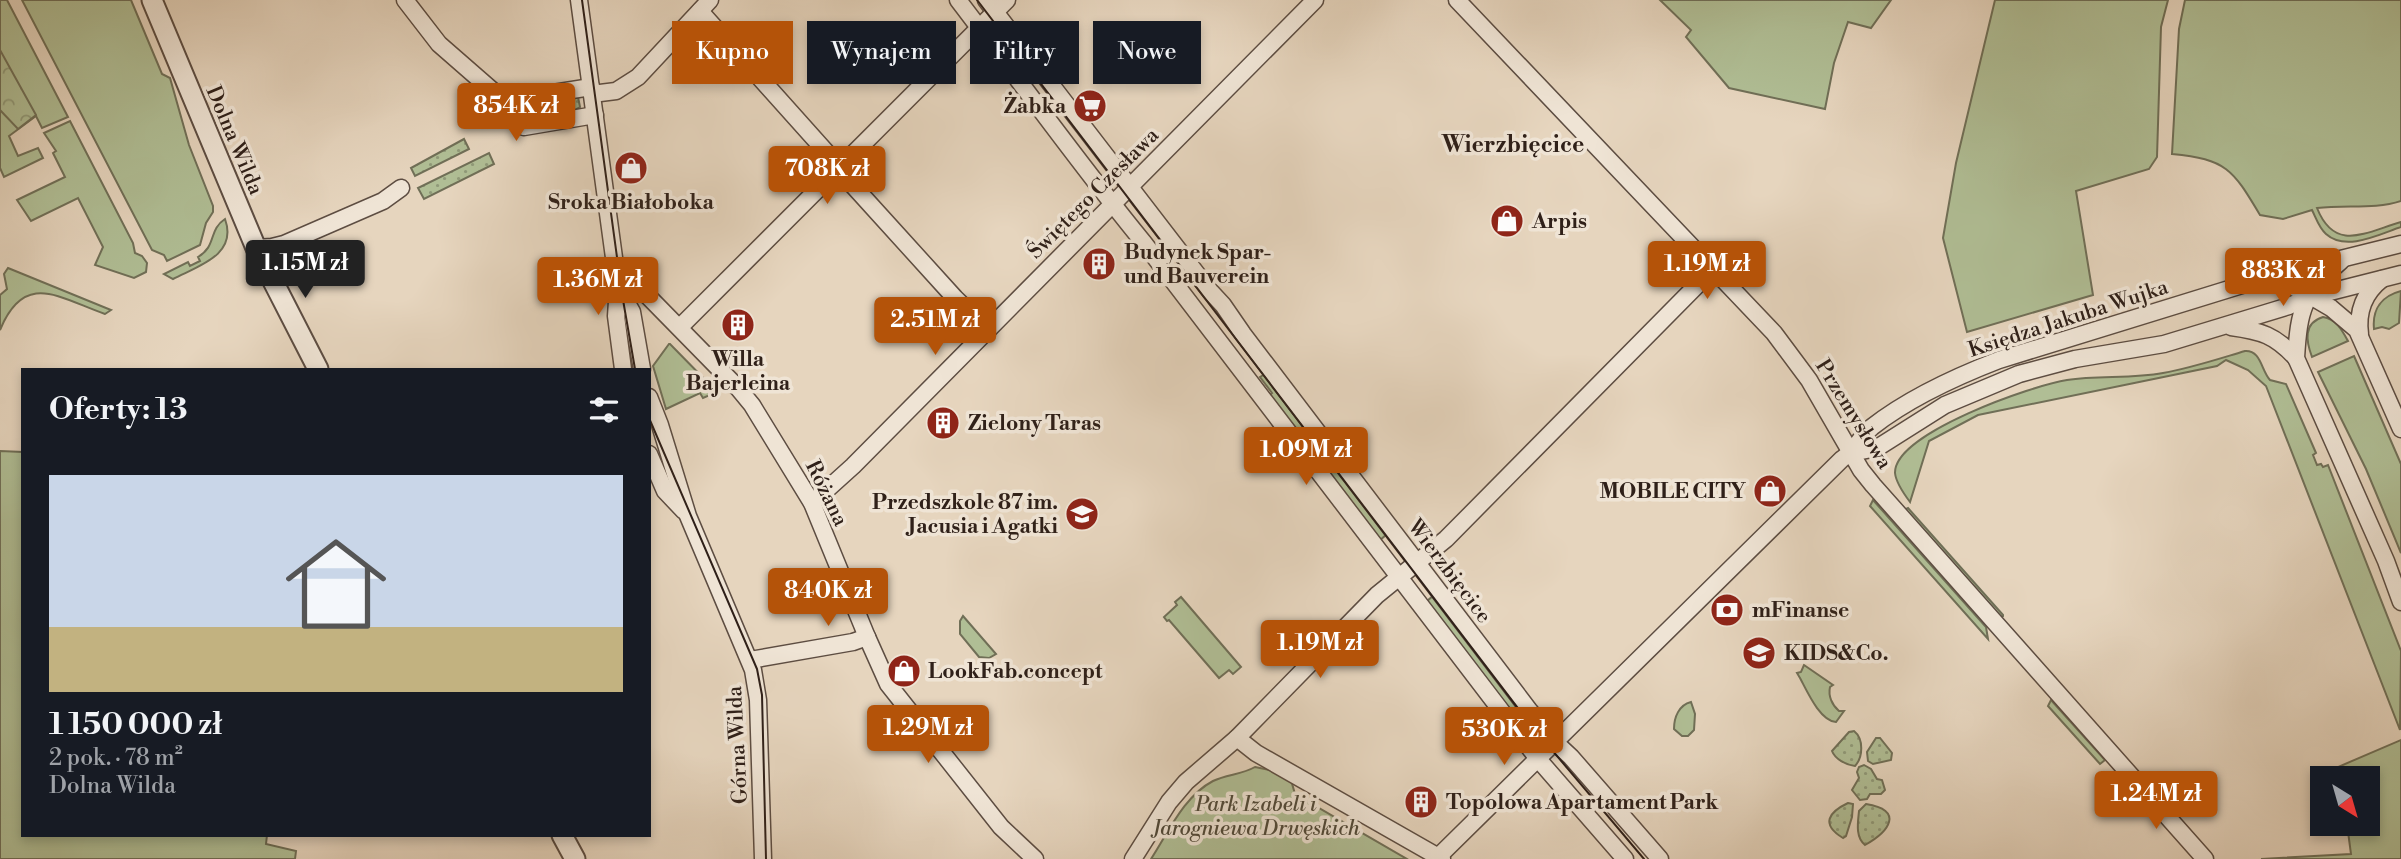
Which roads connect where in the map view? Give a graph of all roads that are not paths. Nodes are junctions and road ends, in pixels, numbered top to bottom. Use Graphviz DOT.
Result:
graph roads {
  1 [pos="152,0"];
  2 [pos="405,0"];
  3 [pos="579,0"];
  4 [pos="958,0"];
  5 [pos="1315,0"];
  6 [pos="1457,0"];
  7 [pos="996,4"];
  8 [pos="705,6"];
  9 [pos="974,21"];
  10 [pos="983,21"];
  11 [pos="970,35"];
  12 [pos="1022,84"];
  13 [pos="591,90"];
  14 [pos="516,99"];
  15 [pos="595,115"];
  16 [pos="840,168"];
  17 [pos="1129,186"];
  18 [pos="401,188"];
  19 [pos="1112,203"];
  20 [pos="2401,244"];
  21 [pos="256,248"];
  22 [pos="2342,259"];
  23 [pos="1713,269"];
  24 [pos="2401,274"];
  25 [pos="2382,279"];
  26 [pos="2259,280"];
  27 [pos="617,283"];
  28 [pos="2310,298"];
  29 [pos="2225,326"];
  30 [pos="680,327"];
  31 [pos="989,330"];
  32 [pos="2360,334"];
  33 [pos="2296,358"];
  34 [pos="317,368"];
  35 [pos="623,368"];
  36 [pos="642,368"];
  37 [pos="651,402"];
  38 [pos="2401,429"];
  39 [pos="1851,453"];
  40 [pos="651,459"];
  41 [pos="812,503"];
  42 [pos="688,516"];
  43 [pos="1418,564"];
  44 [pos="1400,578"];
  45 [pos="2401,602"];
  46 [pos="867,637"];
  47 [pos="750,660"];
  48 [pos="1237,738"];
  49 [pos="1556,743"];
  50 [pos="1538,759"];
  51 [pos="563,837"];
  52 [pos="1440,858"];
  53 [pos="575,859"];
  54 [pos="763,859"];
  55 [pos="1035,859"];
  56 [pos="1133,859"];
  57 [pos="1625,859"];
  58 [pos="1660,859"];
  59 [pos="2206,859"];
  1 -- 21 [label="street, Dolna Wilda"];
  2 -- 14 [label="street"];
  3 -- 13 [label="street"];
  4 -- 9 [label="street, Wierzbięcice"];
  5 -- 17 [label="street, Świętego Czesława"];
  6 -- 23 [label="street, Przemysłowa"];
  7 -- 10 [label="street"];
  7 -- 17 [label="street, Wierzbięcice"];
  8 -- 13 [label="street"];
  8 -- 16 [label="street"];
  11 -- 16 [label="street"];
  12 -- 19 [label="street, Wierzbięcice"];
  13 -- 14 [label="street"];
  13 -- 15 [label="street"];
  14 -- 15 [label="street"];
  15 -- 27 [label="street"];
  16 -- 30 [label="street"];
  16 -- 31 [label="street"];
  17 -- 19 [label="street, Świętego Czesława"];
  17 -- 43 [label="street, Wierzbięcice"];
  18 -- 21 [label="street"];
  19 -- 31 [label="street, Świętego Czesława"];
  19 -- 44 [label="street, Wierzbięcice"];
  20 -- 22 [label="street, Księdza Jakuba Wujka"];
  21 -- 34 [label="street, Dolna Wilda"];
  22 -- 26 [label="street, Księdza Jakuba Wujka"];
  22 -- 28 [label="street"];
  23 -- 39 [label="street, Przemysłowa"];
  23 -- 43 [label="street"];
  24 -- 25 [label="street, Księdza Jakuba Wujka"];
  25 -- 28 [label="street, Księdza Jakuba Wujka"];
  25 -- 32 [label="street"];
  26 -- 28 [label="street"];
  26 -- 39 [label="street, Księdza Jakuba Wujka"];
  27 -- 30 [label="street, Różana"];
  27 -- 35 [label="street"];
  27 -- 36 [label="street"];
  28 -- 29 [label="street, Księdza Jakuba Wujka"];
  28 -- 32 [label="street"];
  28 -- 33 [label="street"];
  29 -- 33 [label="street"];
  29 -- 39 [label="street, Księdza Jakuba Wujka"];
  30 -- 41 [label="street, Różana"];
  31 -- 41 [label="street, Świętego Czesława"];
  32 -- 38 [label="street"];
  33 -- 45 [label="street"];
  37 -- 42 [label="street, Górna Wilda"];
  39 -- 49 [label="street, Księdza Jakuba Wujka"];
  39 -- 59 [label="street, Przemysłowa"];
  40 -- 42 [label="street, Górna Wilda"];
  41 -- 46 [label="street, Różana"];
  42 -- 47 [label="street, Górna Wilda"];
  43 -- 44 [label="street"];
  43 -- 49 [label="street, Wierzbięcice"];
  44 -- 48 [label="street"];
  44 -- 50 [label="street, Wierzbięcice"];
  46 -- 47 [label="street"];
  46 -- 55 [label="street, Różana"];
  47 -- 54 [label="street, Górna Wilda"];
  48 -- 52 [label="street"];
  48 -- 56 [label="street"];
  49 -- 50 [label="street, Księdza Jakuba Wujka"];
  49 -- 58 [label="street, Wierzbięcice"];
  50 -- 52 [label="street, Księdza Jakuba Wujka"];
  50 -- 57 [label="street, Wierzbięcice"];
  51 -- 53 [label="street"];
}
